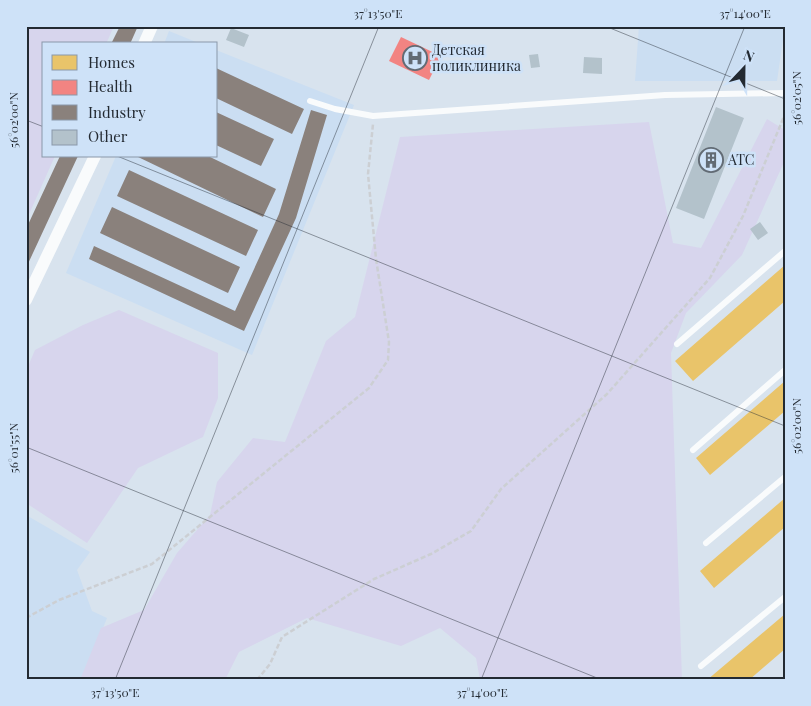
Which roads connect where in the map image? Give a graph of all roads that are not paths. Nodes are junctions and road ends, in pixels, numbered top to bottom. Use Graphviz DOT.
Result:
graph roads {
  1 [pos="152,26"];
  2 [pos="145,42"];
  3 [pos="785,93"];
  4 [pos="310,101"];
  5 [pos="93,158"];
  6 [pos="785,251"];
  7 [pos="26,300"];
  8 [pos="677,344"];
  9 [pos="785,370"];
  10 [pos="693,450"];
  11 [pos="785,477"];
  12 [pos="706,543"];
  13 [pos="785,597"];
  14 [pos="701,666"];
  1 -- 2 [label="street"];
  3 -- 4 [label="lane"];
  5 -- 7 [label="street"];
  6 -- 8 [label="lane"];
  9 -- 10 [label="lane"];
  11 -- 12 [label="lane"];
  13 -- 14 [label="lane"];
}
